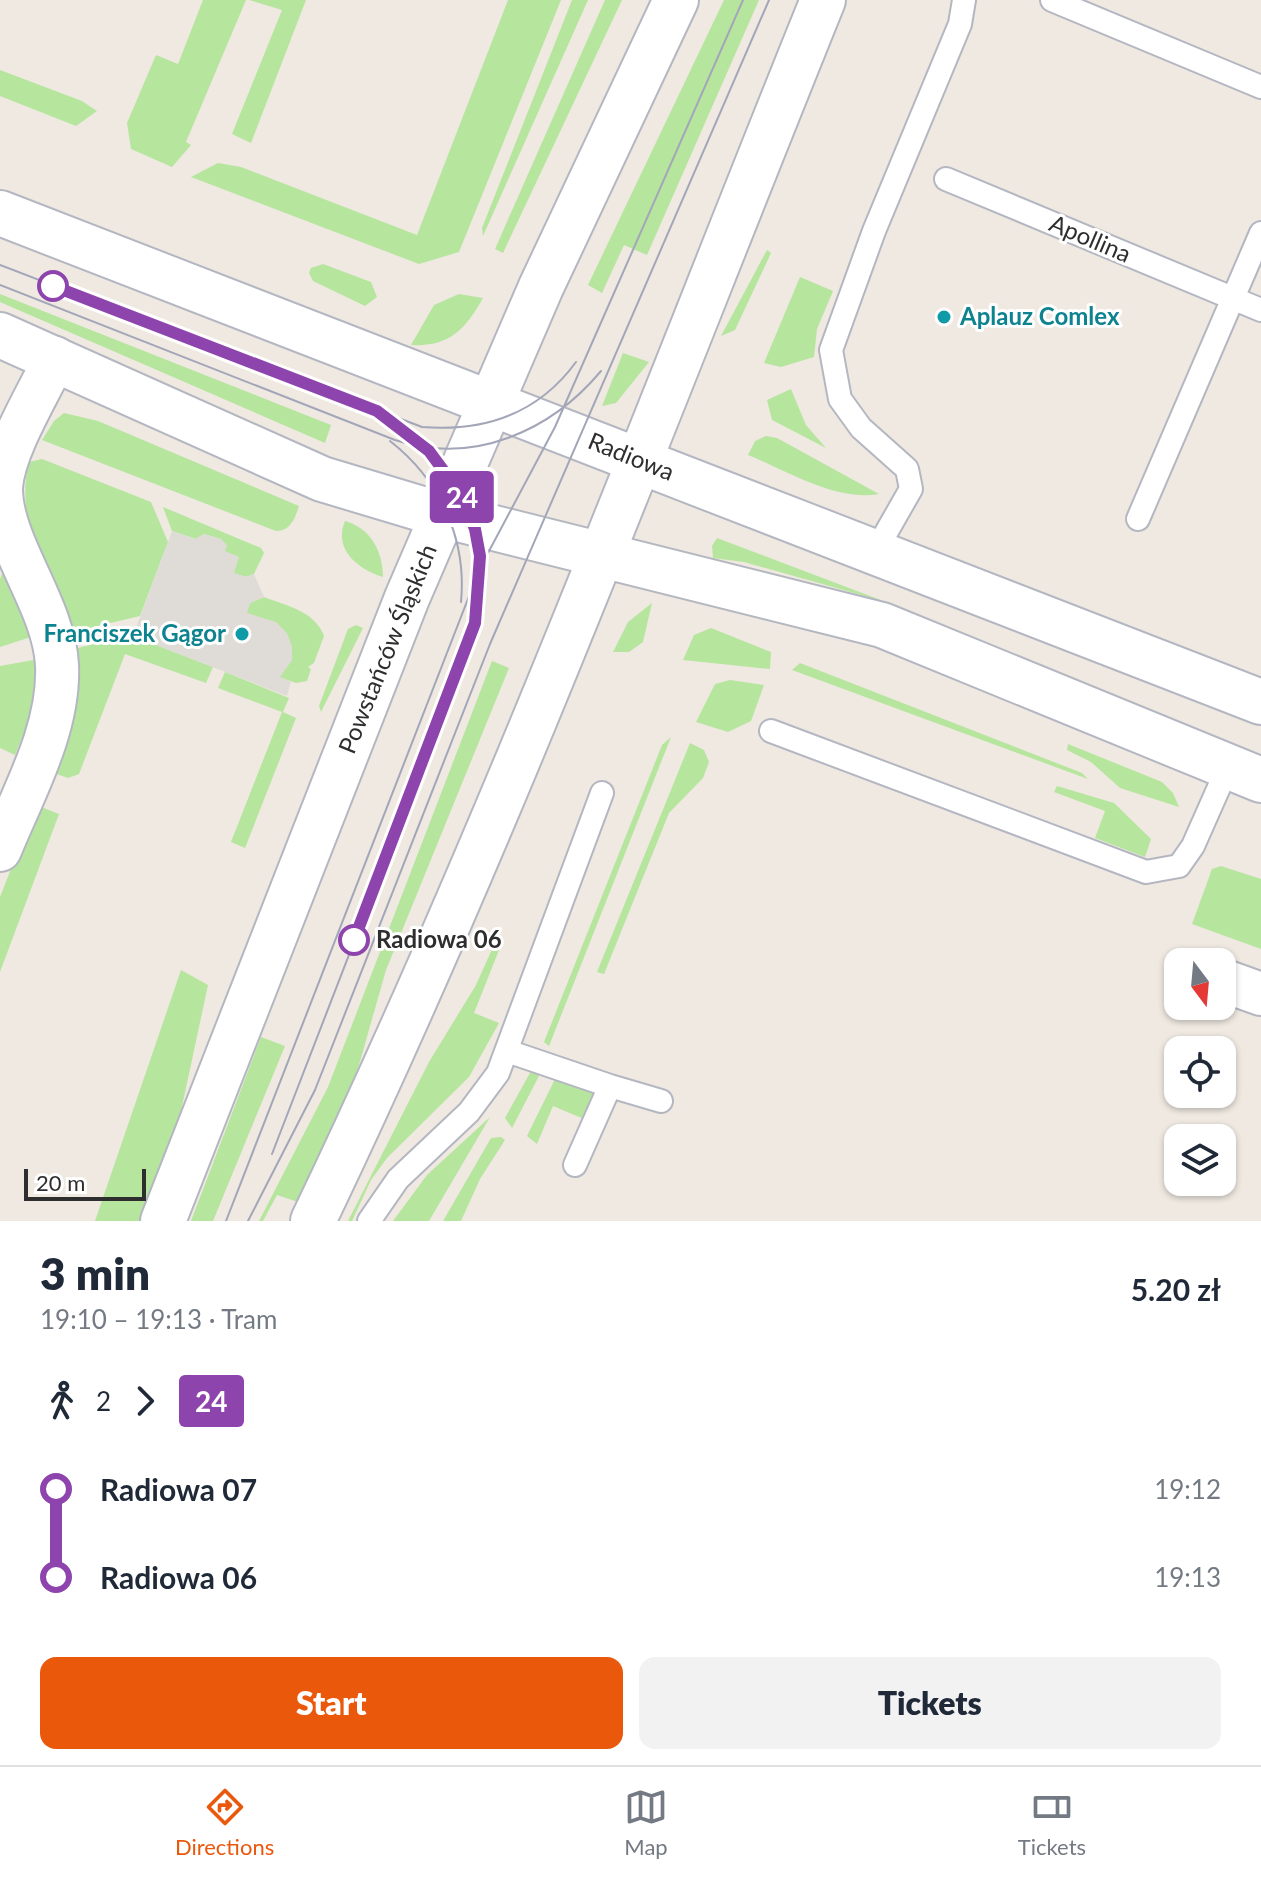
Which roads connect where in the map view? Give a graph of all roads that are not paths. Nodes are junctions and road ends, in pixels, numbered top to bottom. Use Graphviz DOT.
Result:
graph roads {
  1 [pos="676,0"];
  2 [pos="823,0"];
  3 [pos="964,0"];
  4 [pos="1052,0"];
  5 [pos="1261,87"];
  6 [pos="946,179"];
  7 [pos="0,213"];
  8 [pos="1261,233"];
  9 [pos="1234,298"];
  10 [pos="1261,310"];
  11 [pos="0,335"];
  12 [pos="55,358"];
  13 [pos="491,401"];
  14 [pos="639,460"];
  15 [pos="442,515"];
  16 [pos="1138,519"];
  17 [pos="5,536"];
  18 [pos="875,552"];
  19 [pos="599,555"];
  20 [pos="1261,702"];
  21 [pos="771,731"];
  22 [pos="1245,774"];
  23 [pos="602,793"];
  24 [pos="0,850"];
  25 [pos="1236,985"];
  26 [pos="1261,994"];
  27 [pos="507,1051"];
  28 [pos="610,1086"];
  29 [pos="661,1101"];
  30 [pos="575,1165"];
  31 [pos="163,1221"];
  32 [pos="313,1221"];
  33 [pos="369,1221"];
  1 -- 13 [label="main road, Powstańców Śląskich"];
  2 -- 14 [label="main road"];
  3 -- 18 [label="lane"];
  4 -- 5 [label="lane"];
  6 -- 9 [label="lane, Apollina"];
  7 -- 13 [label="main road, Radiowa"];
  8 -- 9 [label="lane"];
  9 -- 10 [label="lane, Apollina"];
  9 -- 16 [label="lane"];
  11 -- 12 [label="main road"];
  12 -- 15 [label="main road"];
  12 -- 17 [label="street"];
  13 -- 14 [label="main road, Radiowa"];
  13 -- 15 [label="main road, Powstańców Śląskich"];
  14 -- 18 [label="main road, Radiowa"];
  14 -- 19 [label="main road"];
  15 -- 19 [label="main road"];
  15 -- 31 [label="main road, Powstańców Śląskich"];
  17 -- 24 [label="street"];
  18 -- 20 [label="main road, Radiowa"];
  19 -- 22 [label="main road"];
  19 -- 32 [label="main road"];
  21 -- 22 [label="lane"];
  23 -- 27 [label="lane"];
  25 -- 26 [label="street"];
  27 -- 28 [label="lane"];
  27 -- 33 [label="lane"];
  28 -- 29 [label="lane"];
  28 -- 30 [label="lane"];
}
